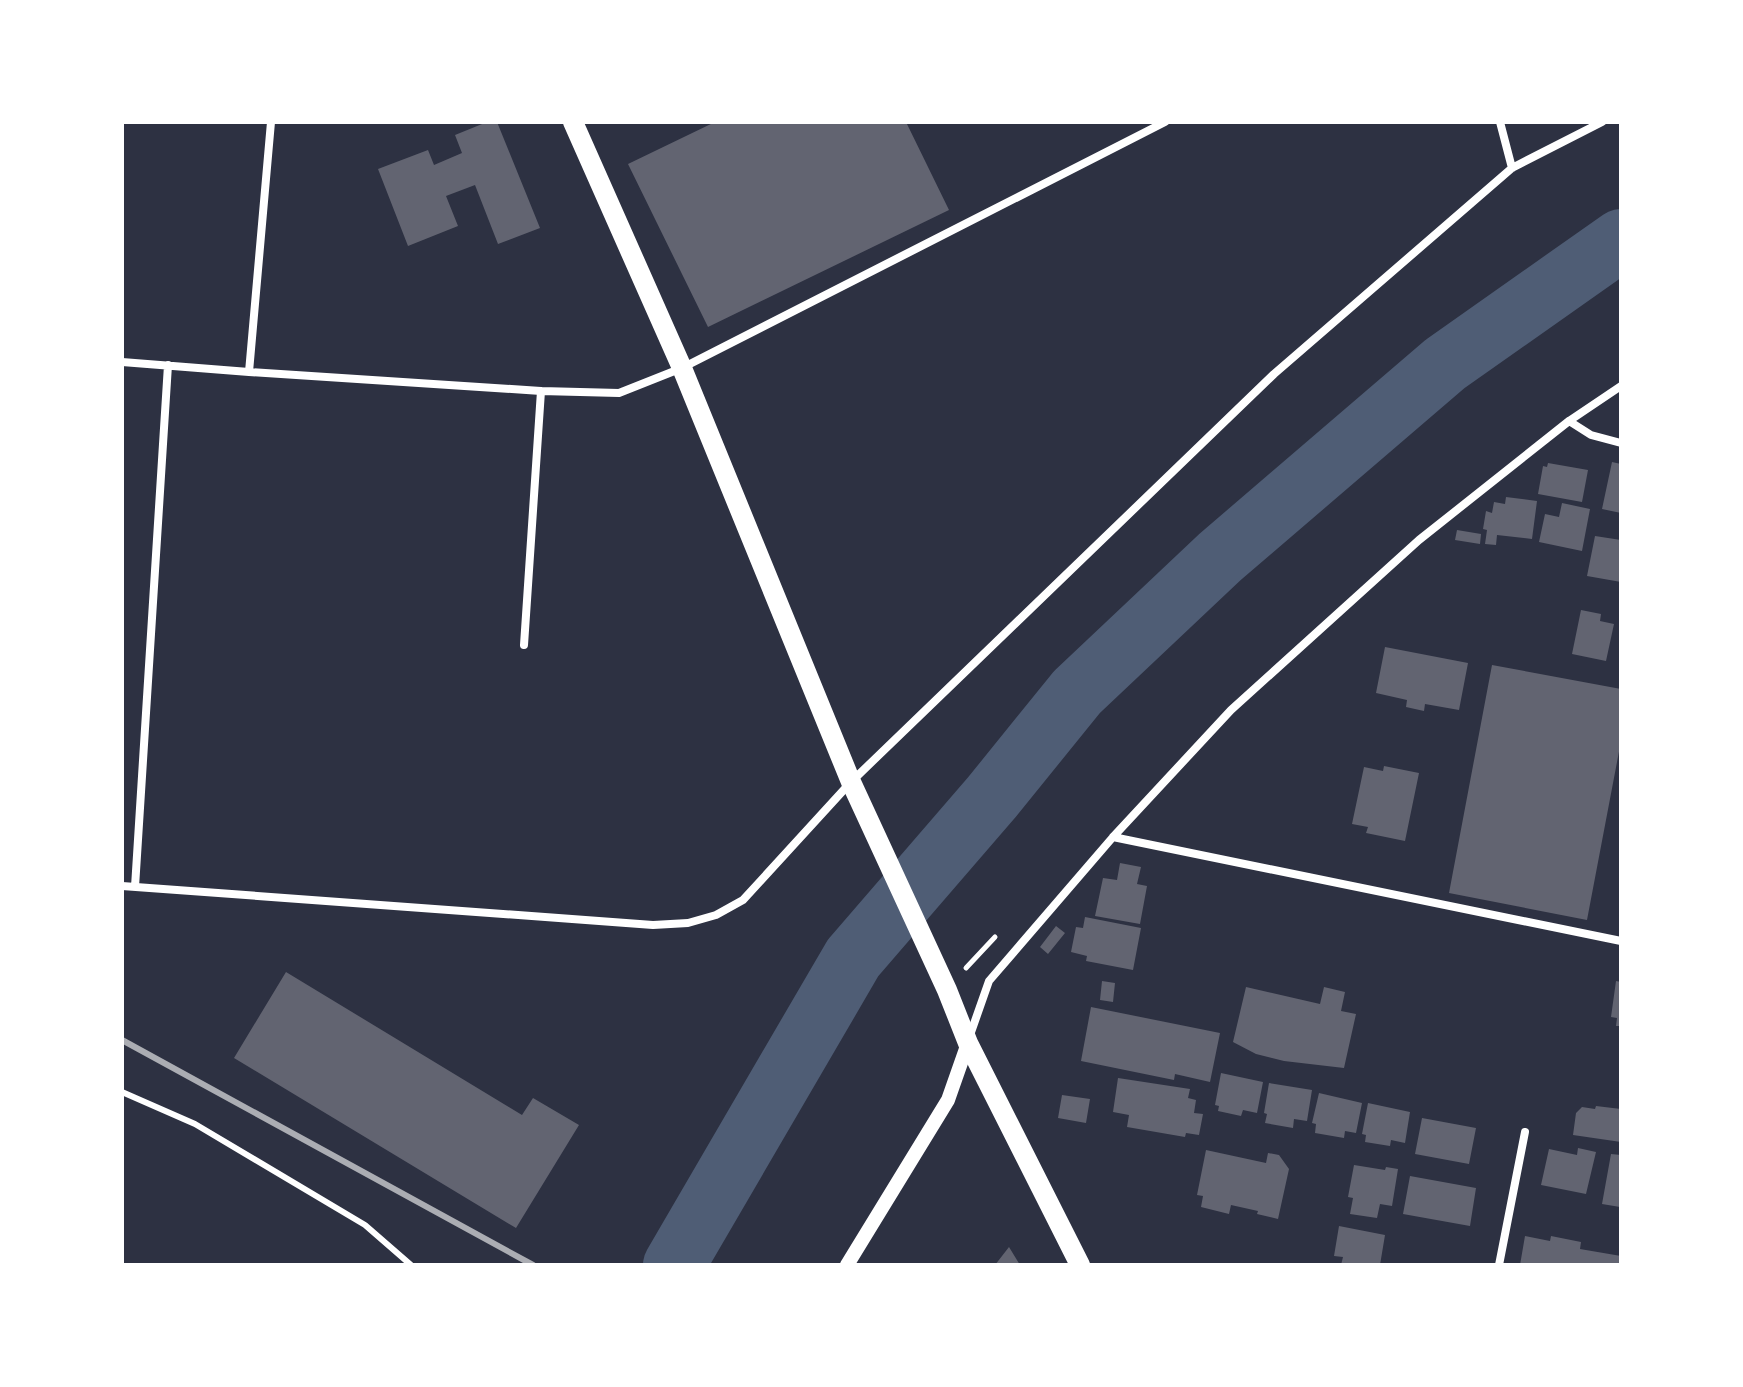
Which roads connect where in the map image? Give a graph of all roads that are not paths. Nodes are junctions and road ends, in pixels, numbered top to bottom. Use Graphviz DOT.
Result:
graph roads {
  1 [pos="271,122"];
  2 [pos="573,122"];
  3 [pos="1165,122"];
  4 [pos="1500,122"];
  5 [pos="1602,122"];
  6 [pos="1512,168"];
  7 [pos="122,362"];
  8 [pos="168,365"];
  9 [pos="682,368"];
  10 [pos="249,372"];
  11 [pos="1621,386"];
  12 [pos="541,391"];
  13 [pos="1569,421"];
  14 [pos="1621,443"];
  15 [pos="524,645"];
  16 [pos="851,782"];
  17 [pos="1113,837"];
  18 [pos="122,886"];
  19 [pos="135,887"];
  20 [pos="1621,941"];
  21 [pos="968,1043"];
  22 [pos="122,1092"];
  23 [pos="1525,1132"];
  24 [pos="411,1265"];
  25 [pos="847,1265"];
  26 [pos="1080,1265"];
  27 [pos="1499,1265"];
  1 -- 10 [label="street"];
  2 -- 9 [label="main road"];
  3 -- 9 [label="street"];
  4 -- 6 [label="street"];
  5 -- 6 [label="street"];
  6 -- 16 [label="street"];
  7 -- 8 [label="street"];
  8 -- 10 [label="street"];
  8 -- 19 [label="street"];
  9 -- 12 [label="street"];
  9 -- 16 [label="main road"];
  10 -- 12 [label="street"];
  11 -- 13 [label="street"];
  12 -- 15 [label="street"];
  13 -- 14 [label="street"];
  13 -- 17 [label="street"];
  16 -- 19 [label="street"];
  16 -- 21 [label="main road"];
  17 -- 20 [label="street"];
  17 -- 21 [label="street"];
  18 -- 19 [label="street"];
  21 -- 25 [label="street"];
  21 -- 26 [label="main road"];
  22 -- 24 [label="lane"];
  23 -- 27 [label="street"];
}
